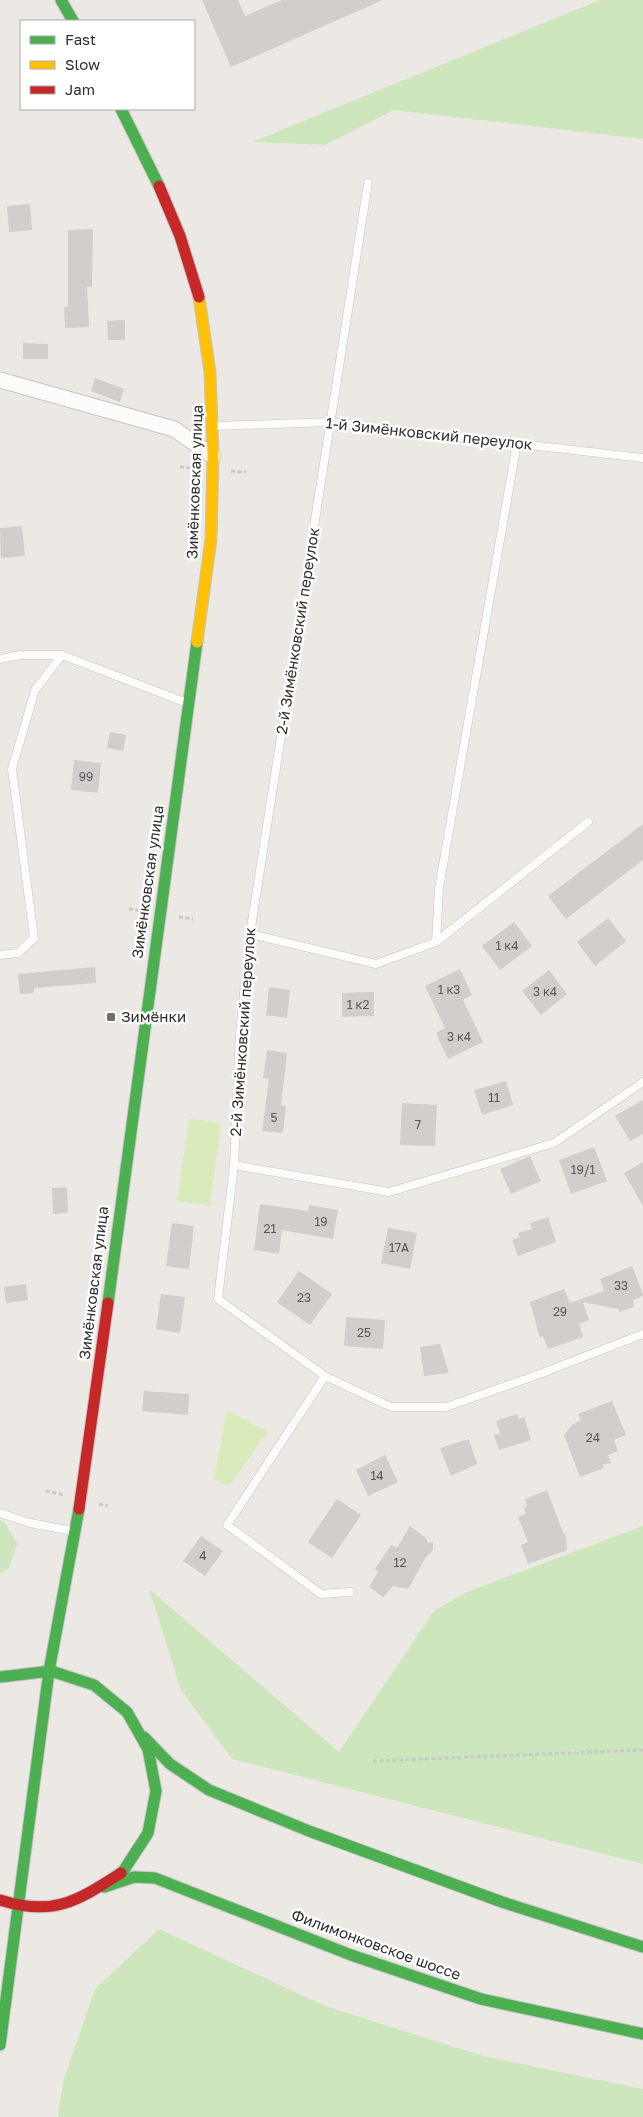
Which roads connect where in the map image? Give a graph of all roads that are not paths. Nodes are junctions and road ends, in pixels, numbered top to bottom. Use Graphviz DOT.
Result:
graph roads {
  1 [pos="60,0"];
  2 [pos="72,20"];
  3 [pos="122,110"];
  4 [pos="368,183"];
  5 [pos="0,380"];
  6 [pos="330,422"];
  7 [pos="215,426"];
  8 [pos="517,443"];
  9 [pos="213,456"];
  10 [pos="643,458"];
  11 [pos="62,656"];
  12 [pos="0,658"];
  13 [pos="188,704"];
  14 [pos="588,822"];
  15 [pos="250,934"];
  16 [pos="436,942"];
  17 [pos="0,955"];
  18 [pos="643,1082"];
  19 [pos="234,1165"];
  20 [pos="643,1334"];
  21 [pos="325,1376"];
  22 [pos="0,1513"];
  23 [pos="75,1532"];
  24 [pos="350,1592"];
  25 [pos="49,1671"];
  26 [pos="0,1677"];
  27 [pos="144,1737"];
  28 [pos="104,1887"];
  29 [pos="0,1900"];
  30 [pos="19,1905"];
  31 [pos="643,1947"];
  32 [pos="643,2034"];
  33 [pos="0,2045"];
  1 -- 2 [label="main road"];
  3 -- 7 [label="main road, Зимёнковская улица"];
  4 -- 6 [label="lane, 2-й Зимёнковский переулок"];
  5 -- 9 [label="street"];
  6 -- 7 [label="lane, 1-й Зимёнковский переулок"];
  6 -- 8 [label="lane, 1-й Зимёнковский переулок"];
  6 -- 15 [label="lane, 2-й Зимёнковский переулок"];
  7 -- 9 [label="main road, Зимёнковская улица"];
  8 -- 10 [label="lane, 1-й Зимёнковский переулок"];
  8 -- 16 [label="lane"];
  9 -- 13 [label="main road, Зимёнковская улица"];
  11 -- 12 [label="lane"];
  11 -- 13 [label="lane"];
  11 -- 17 [label="lane"];
  13 -- 23 [label="main road, Зимёнковская улица"];
  14 -- 16 [label="lane"];
  15 -- 16 [label="lane"];
  15 -- 19 [label="lane, 2-й Зимёнковский переулок"];
  18 -- 19 [label="lane"];
  19 -- 21 [label="lane, 2-й Зимёнковский переулок"];
  20 -- 21 [label="lane, 2-й Зимёнковский переулок"];
  21 -- 24 [label="lane"];
  22 -- 23 [label="lane"];
  23 -- 25 [label="main road, Зимёнковская улица"];
  25 -- 26 [label="main road, Филимонковское шоссе"];
  25 -- 27 [label="main road, Филимонковское шоссе"];
  25 -- 30 [label="main road, Зимёнковская улица"];
  27 -- 28 [label="main road, Филимонковское шоссе"];
  27 -- 31 [label="main road, Филимонковское шоссе"];
  28 -- 30 [label="main road, Филимонковское шоссе"];
  28 -- 32 [label="main road, Филимонковское шоссе"];
  29 -- 30 [label="main road, Филимонковское шоссе"];
  30 -- 33 [label="main road, Зимёнковская улица"];
}
